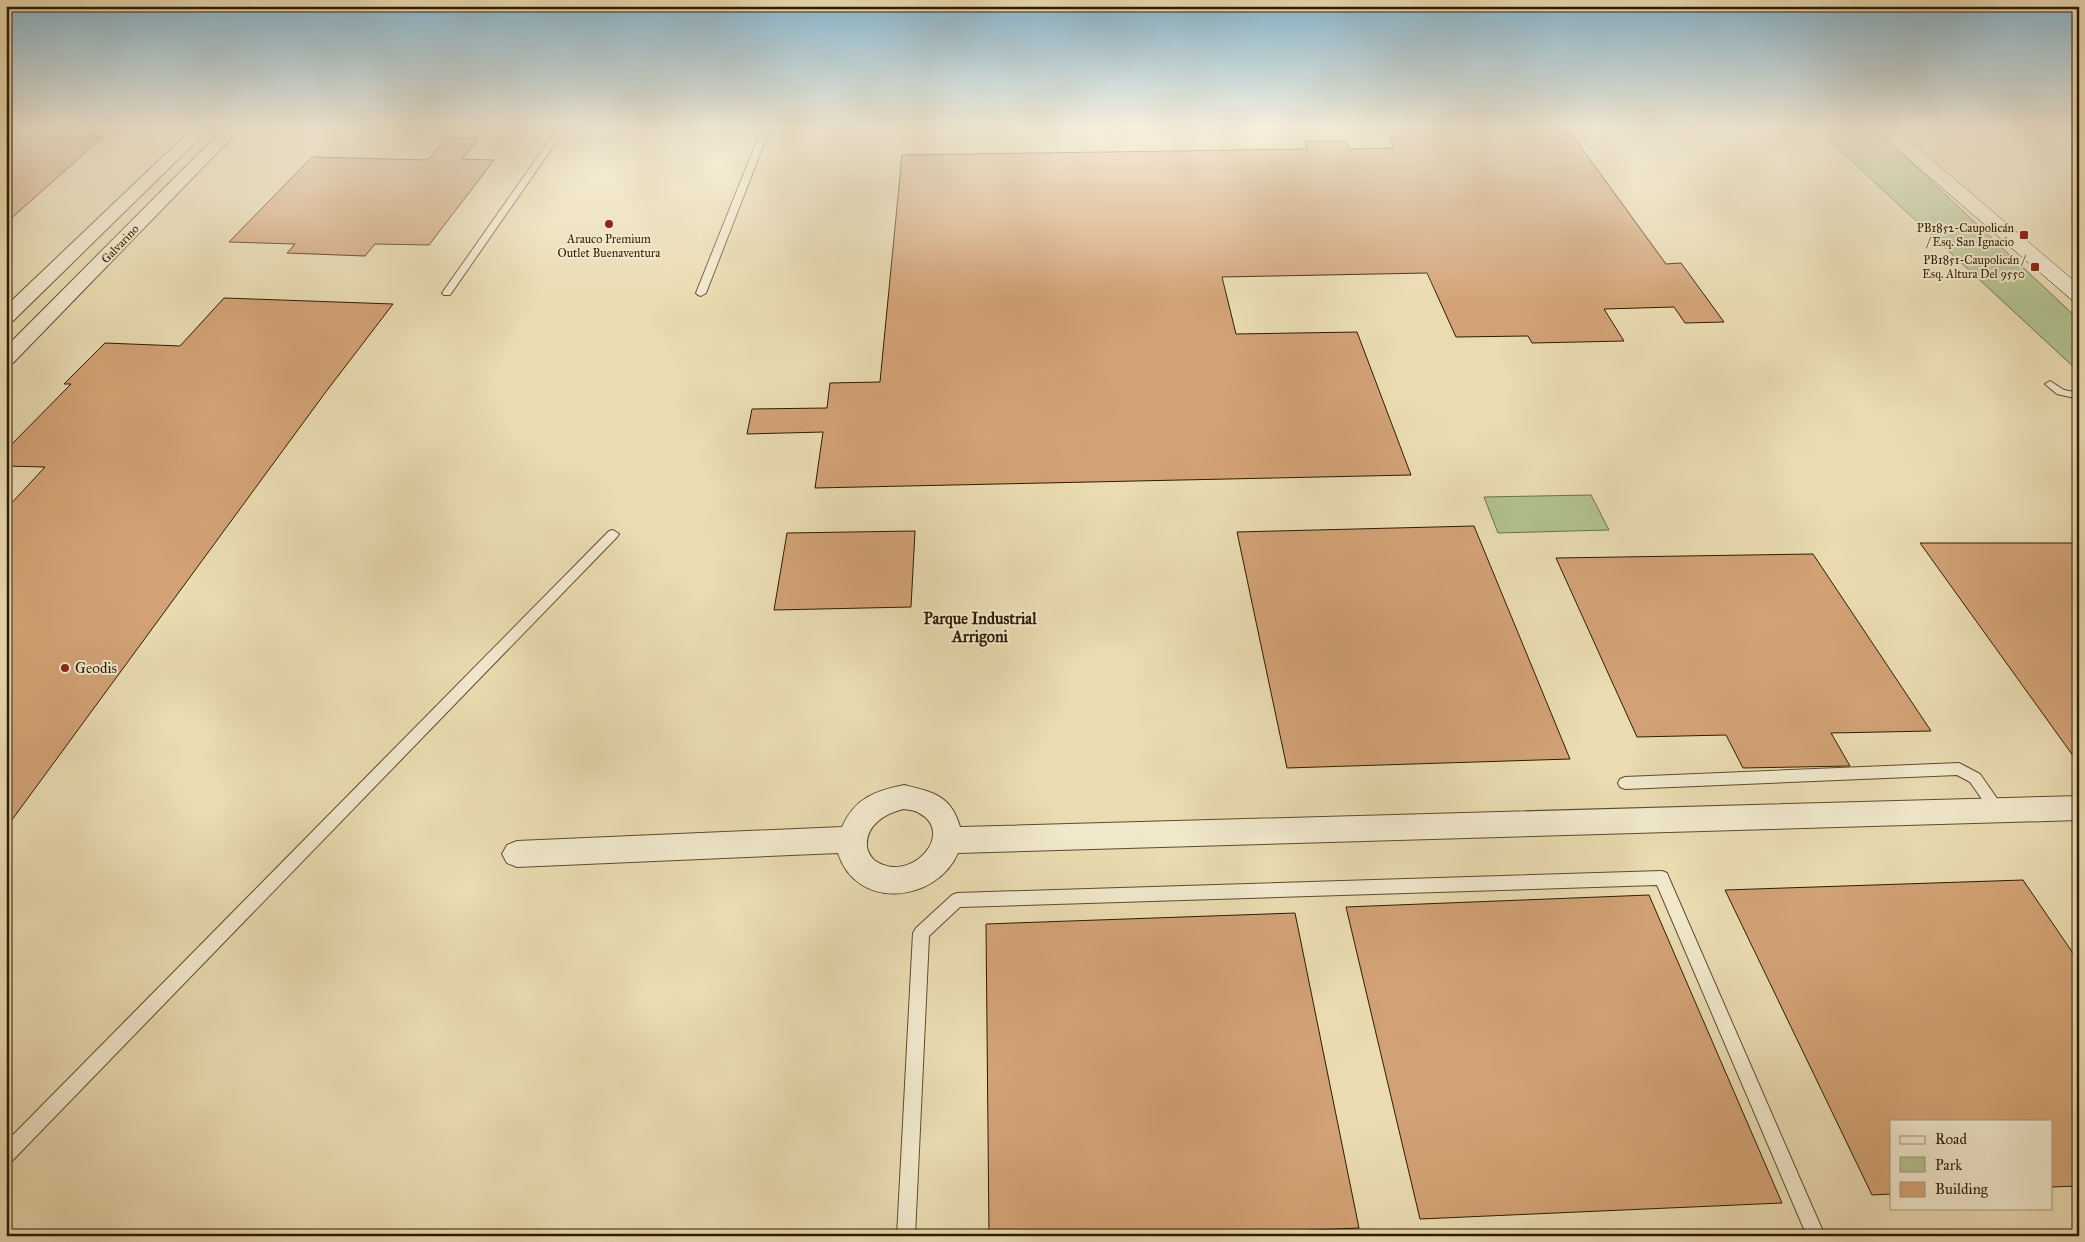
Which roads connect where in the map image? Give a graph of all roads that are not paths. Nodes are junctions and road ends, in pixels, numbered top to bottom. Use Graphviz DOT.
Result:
graph roads {
  1 [pos="142,186"];
  2 [pos="176,186"];
  3 [pos="522,186"];
  4 [pos="743,186"];
  5 [pos="1950,186"];
  6 [pos="447,293"];
  7 [pos="701,293"];
  8 [pos="2079,296"];
  9 [pos="6,317"];
  10 [pos="6,359"];
  11 [pos="2050,384"];
  12 [pos="2079,396"];
  13 [pos="613,534"];
  14 [pos="1625,783"];
  15 [pos="2079,808"];
  16 [pos="1998,811"];
  17 [pos="851,840"];
  18 [pos="947,840"];
  19 [pos="518,854"];
  20 [pos="6,1155"];
  21 [pos="906,1236"];
  22 [pos="1816,1236"];
  1 -- 9 [label="street, Galvarino"];
  2 -- 10 [label="street, Galvarino"];
  3 -- 6 [label="lane"];
  4 -- 7 [label="lane"];
  5 -- 8 [label="main road"];
  11 -- 12 [label="lane"];
  13 -- 20 [label="lane"];
  14 -- 16 [label="lane"];
  15 -- 16 [label="street"];
  16 -- 18 [label="street"];
  17 -- 18 [label="street"];
  17 -- 18 [label="street"];
  17 -- 19 [label="street"];
  21 -- 22 [label="lane"];
}
